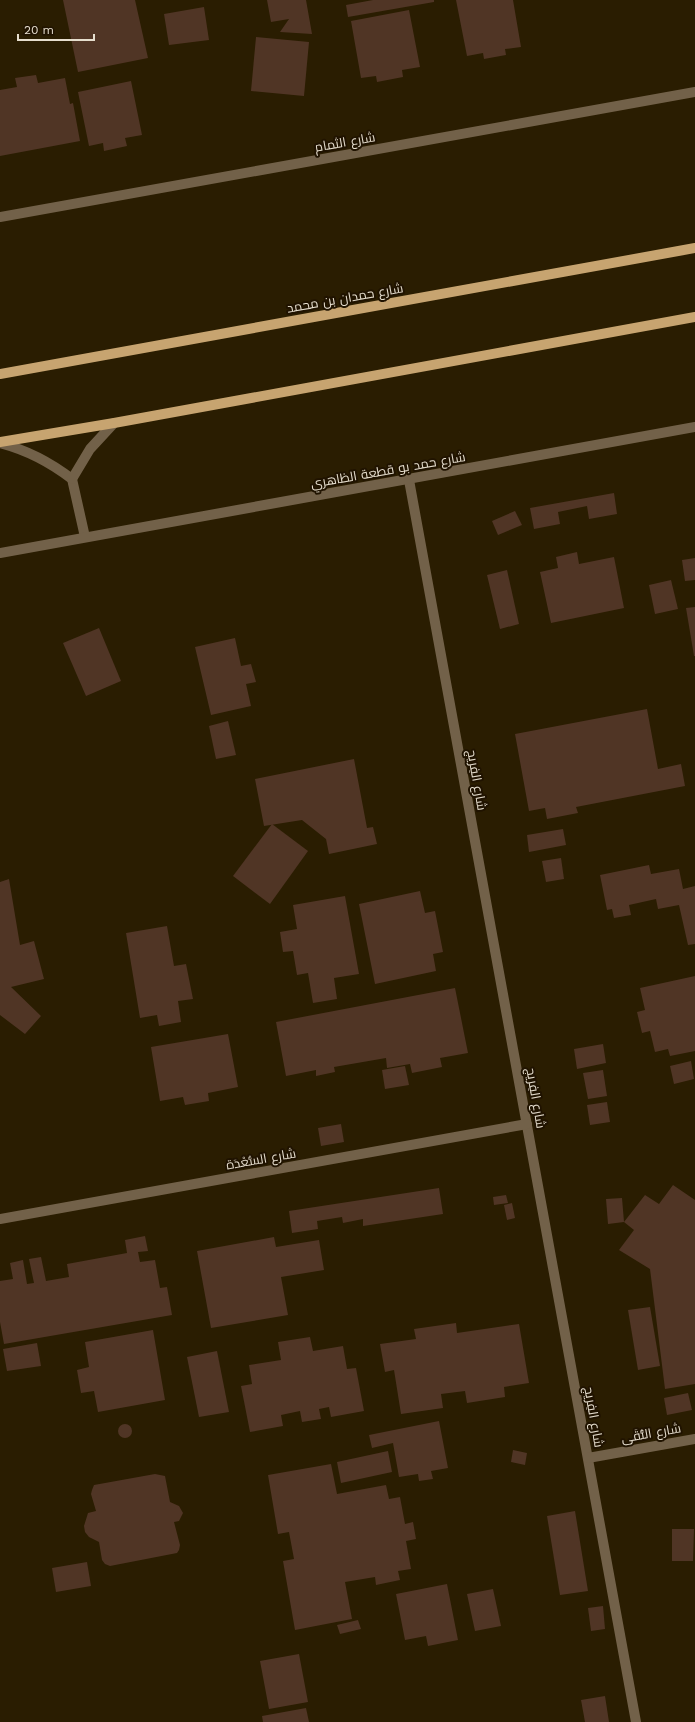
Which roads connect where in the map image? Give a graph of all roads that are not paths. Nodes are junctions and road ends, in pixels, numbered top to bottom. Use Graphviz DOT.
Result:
graph roads {
  1 [pos="695,92"];
  2 [pos="0,217"];
  3 [pos="695,248"];
  4 [pos="695,316"];
  5 [pos="0,374"];
  6 [pos="114,423"];
  7 [pos="695,427"];
  8 [pos="0,442"];
  9 [pos="72,479"];
  10 [pos="409,480"];
  11 [pos="85,537"];
  12 [pos="0,553"];
  13 [pos="527,1124"];
  14 [pos="0,1219"];
  15 [pos="695,1439"];
  16 [pos="588,1458"];
  17 [pos="636,1722"];
  1 -- 2 [label="street, شارع الثمام"];
  3 -- 5 [label="main road, شارع حمدان بن محمد"];
  4 -- 6 [label="main road"];
  6 -- 8 [label="main road"];
  6 -- 9 [label="street"];
  7 -- 10 [label="street, شارع حمد بو قطعة الظاهري"];
  8 -- 9 [label="street"];
  9 -- 11 [label="street"];
  10 -- 11 [label="street, شارع حمد بو قطعة الظاهري"];
  10 -- 13 [label="street, شارع الفِريج"];
  11 -- 12 [label="street, شارع حمد بو قطعة الظاهري"];
  13 -- 14 [label="street, شارع السُّعْدَة"];
  13 -- 16 [label="street, شارع الفِريج"];
  15 -- 16 [label="street, شارع التُّقَى"];
  16 -- 17 [label="street, شارع الفِريج"];
}
